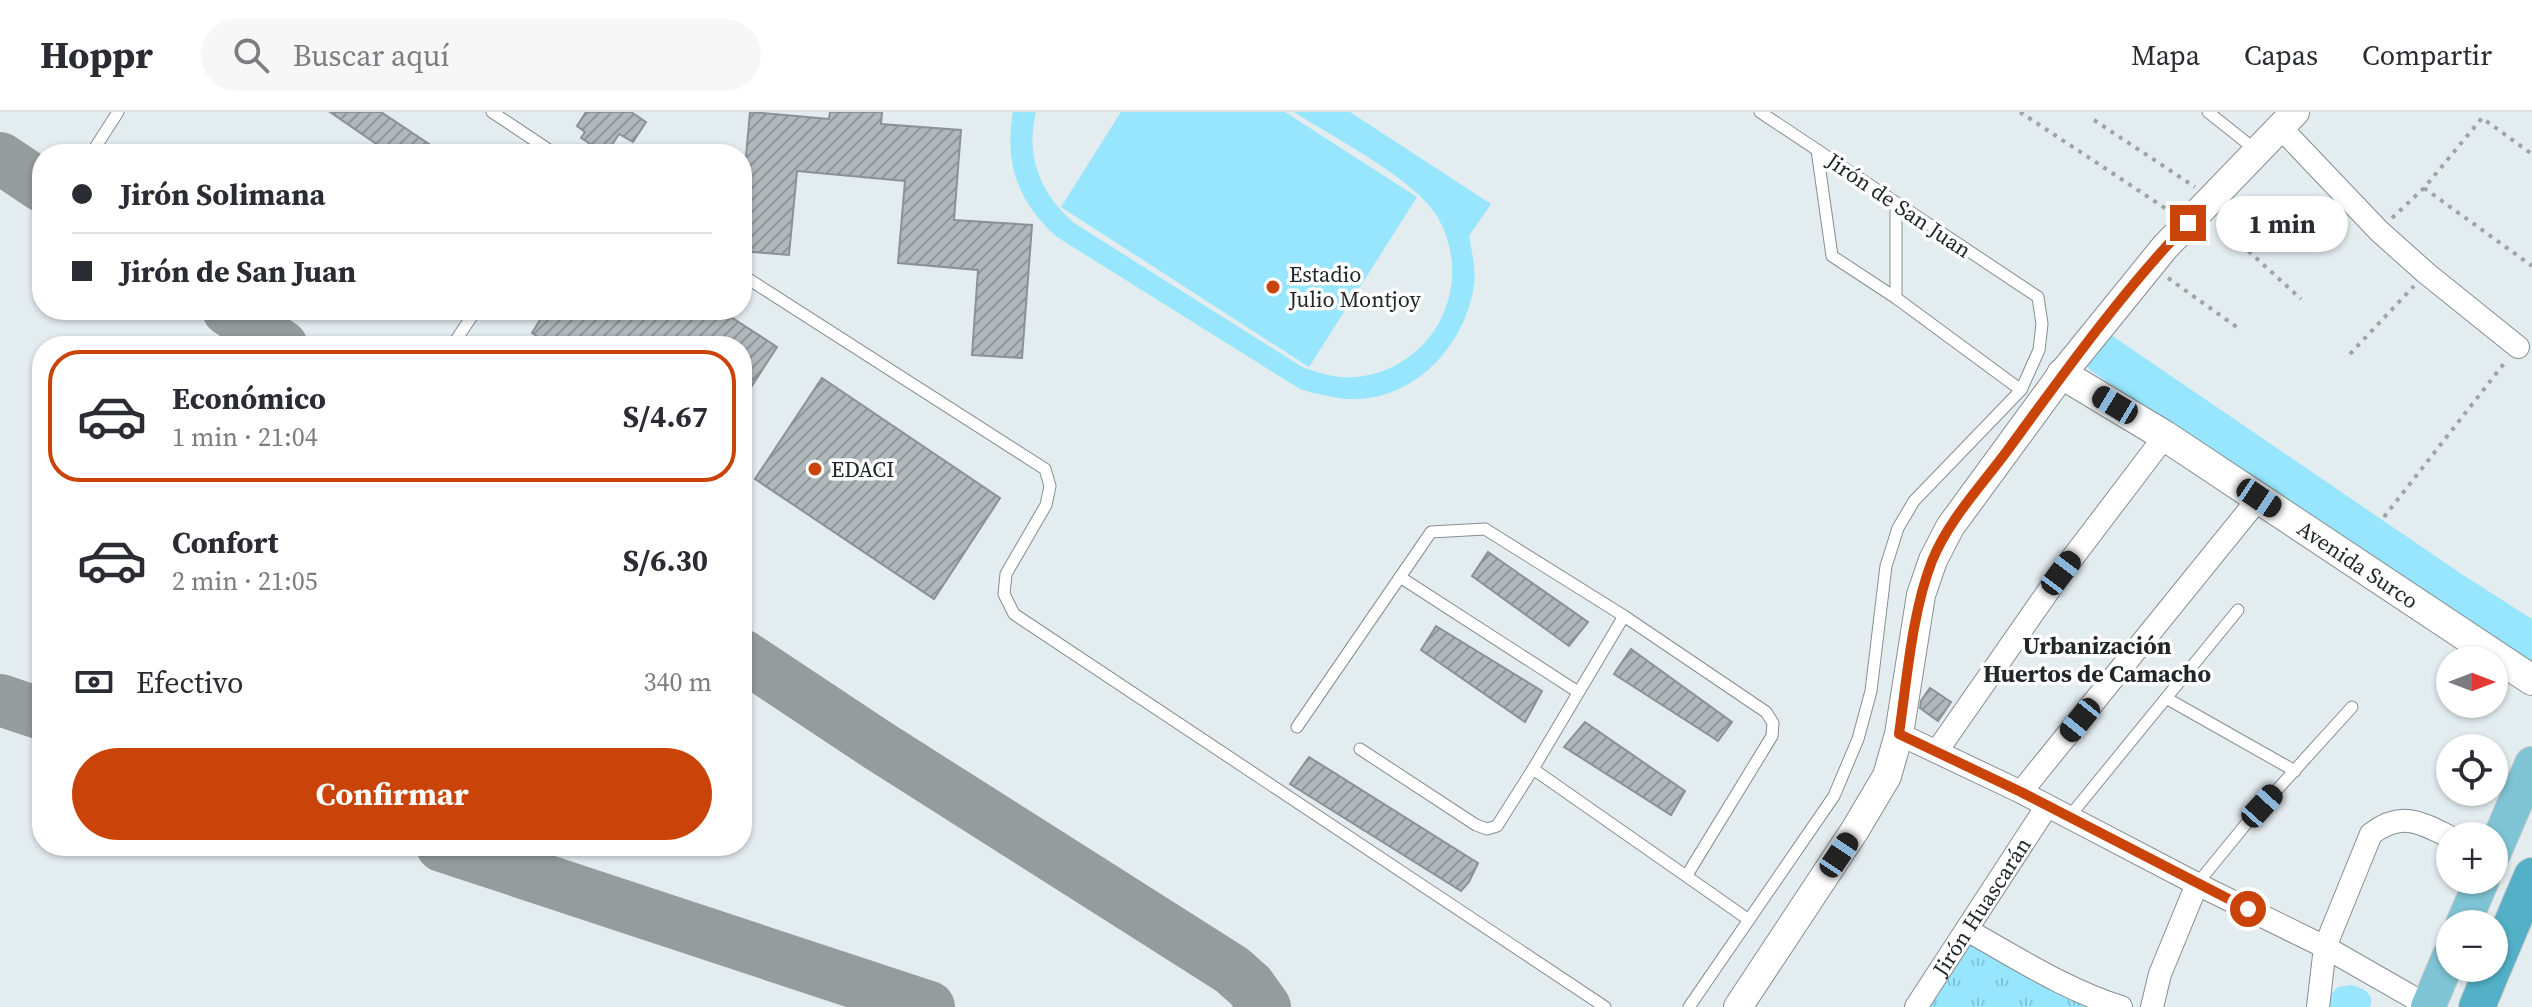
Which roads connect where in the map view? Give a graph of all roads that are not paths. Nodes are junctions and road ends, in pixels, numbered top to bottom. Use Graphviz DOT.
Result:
graph roads {
  1 [pos="118,112"];
  2 [pos="492,112"];
  3 [pos="1760,112"];
  4 [pos="2208,112"];
  5 [pos="2288,120"];
  6 [pos="97,144"];
  7 [pos="540,144"];
  8 [pos="1817,150"];
  9 [pos="2258,152"];
  10 [pos="1896,203"];
  11 [pos="752,281"];
  12 [pos="1896,298"];
  13 [pos="2518,347"];
  14 [pos="2062,374"];
  15 [pos="2021,390"];
  16 [pos="2165,436"];
  17 [pos="2259,498"];
  18 [pos="1400,577"];
  19 [pos="2238,610"];
  20 [pos="1624,616"];
  21 [pos="2532,680"];
  22 [pos="1578,692"];
  23 [pos="2166,698"];
  24 [pos="2352,707"];
  25 [pos="1297,727"];
  26 [pos="1899,734"];
  27 [pos="1360,749"];
  28 [pos="1937,751"];
  29 [pos="2532,764"];
  30 [pos="1533,769"];
  31 [pos="2295,771"];
  32 [pos="2021,792"];
  33 [pos="2047,806"];
  34 [pos="2069,817"];
  35 [pos="2507,822"];
  36 [pos="2436,830"];
  37 [pos="1687,875"];
  38 [pos="2532,876"];
  39 [pos="2197,884"];
  40 [pos="1749,920"];
  41 [pos="1967,930"];
  42 [pos="2508,933"];
  43 [pos="2325,947"];
  44 [pos="2439,982"];
  45 [pos="2488,982"];
  46 [pos="1605,1007"];
  47 [pos="1689,1007"];
  48 [pos="1738,1007"];
  49 [pos="1916,1007"];
  50 [pos="2121,1007"];
  51 [pos="2152,1007"];
  52 [pos="2318,1007"];
  53 [pos="2428,1007"];
  54 [pos="2477,1007"];
  1 -- 6 [label="lane"];
  2 -- 7 [label="lane"];
  3 -- 8 [label="lane, Jirón de San Juan"];
  4 -- 9 [label="lane"];
  5 -- 9 [label="street"];
  5 -- 13 [label="street"];
  8 -- 10 [label="lane, Jirón de San Juan"];
  8 -- 12 [label="lane"];
  9 -- 14 [label="street"];
  10 -- 12 [label="lane"];
  10 -- 15 [label="lane, Jirón de San Juan"];
  11 -- 46 [label="lane"];
  12 -- 15 [label="lane"];
  14 -- 16 [label="main road, Avenida Surco"];
  14 -- 26 [label="street"];
  15 -- 40 [label="lane"];
  16 -- 17 [label="main road, Avenida Surco"];
  16 -- 28 [label="street"];
  17 -- 21 [label="main road, Avenida Surco"];
  17 -- 32 [label="street"];
  18 -- 20 [label="lane"];
  18 -- 22 [label="lane"];
  18 -- 25 [label="lane"];
  19 -- 23 [label="lane"];
  20 -- 22 [label="lane"];
  20 -- 37 [label="lane"];
  22 -- 30 [label="lane"];
  23 -- 31 [label="lane"];
  23 -- 34 [label="lane"];
  24 -- 31 [label="lane"];
  26 -- 28 [label="street"];
  26 -- 48 [label="street"];
  27 -- 30 [label="lane"];
  28 -- 32 [label="street"];
  29 -- 35 [label="main road"];
  30 -- 37 [label="lane"];
  31 -- 39 [label="lane"];
  32 -- 33 [label="street"];
  33 -- 34 [label="street"];
  33 -- 41 [label="street, Jirón Huascarán"];
  34 -- 39 [label="street"];
  36 -- 43 [label="street"];
  37 -- 40 [label="lane"];
  38 -- 42 [label="highway"];
  39 -- 43 [label="street"];
  39 -- 51 [label="street"];
  40 -- 47 [label="lane"];
  41 -- 49 [label="street, Jirón Huascarán"];
  41 -- 50 [label="street"];
  43 -- 52 [label="street"];
  43 -- 53 [label="street"];
  44 -- 53 [label="main road"];
  45 -- 54 [label="highway"];
}
